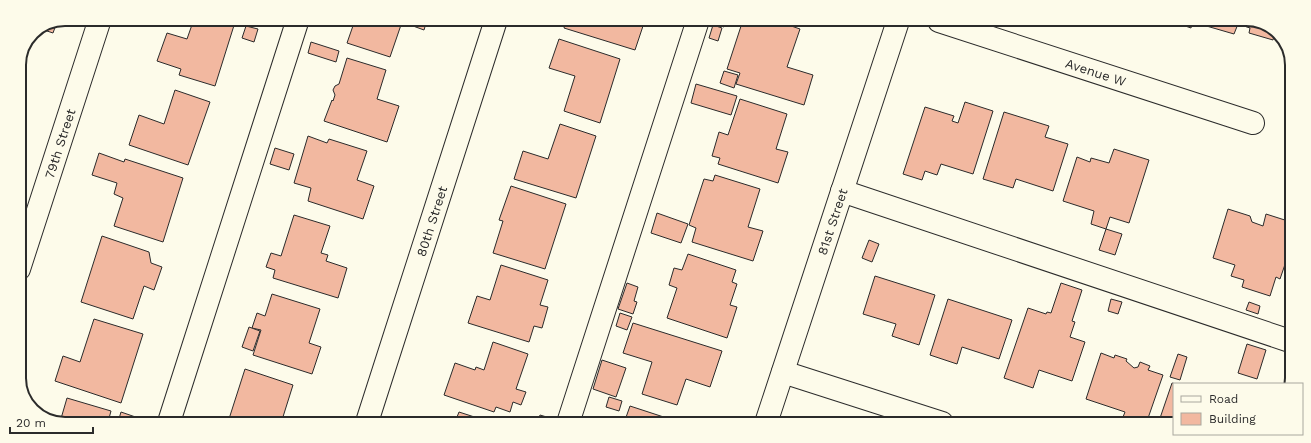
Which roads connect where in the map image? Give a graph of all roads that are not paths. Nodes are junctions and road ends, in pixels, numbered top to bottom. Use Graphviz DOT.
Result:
graph roads {
  1 [pos="98,26"];
  2 [pos="296,26"];
  3 [pos="494,26"];
  4 [pos="696,26"];
  5 [pos="896,26"];
  6 [pos="954,26"];
  7 [pos="1253,123"];
  8 [pos="842,191"];
  9 [pos="26,247"];
  10 [pos="1285,339"];
  11 [pos="783,372"];
  12 [pos="170,417"];
  13 [pos="369,417"];
  14 [pos="570,417"];
  15 [pos="768,417"];
  16 [pos="923,417"];
  1 -- 9 [label="street, 79th Street"];
  2 -- 12 [label="street"];
  3 -- 13 [label="street, 80th Street"];
  4 -- 14 [label="street"];
  5 -- 8 [label="street, 81st Street"];
  6 -- 7 [label="street, Avenue W"];
  8 -- 10 [label="street"];
  8 -- 11 [label="street, 81st Street"];
  11 -- 15 [label="street, 81st Street"];
  11 -- 16 [label="street"];
}
